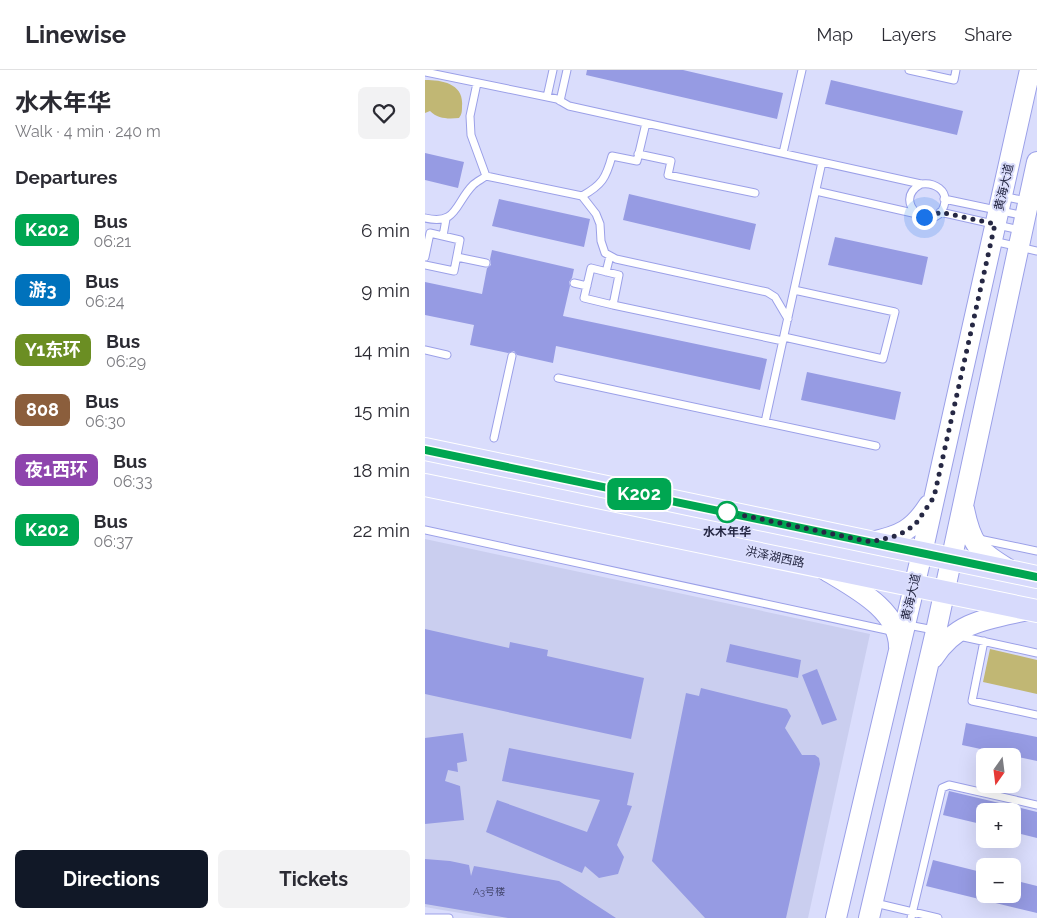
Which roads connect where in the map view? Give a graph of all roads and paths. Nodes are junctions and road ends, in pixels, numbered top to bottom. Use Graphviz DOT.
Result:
graph roads {
  1 [pos="553,70"];
  2 [pos="567,70"];
  3 [pos="802,70"];
  4 [pos="909,70"];
  5 [pos="956,70"];
  6 [pos="1030,70"];
  7 [pos="425,72"];
  8 [pos="477,82"];
  9 [pos="547,97"];
  10 [pos="560,101"];
  11 [pos="646,123"];
  12 [pos="783,153"];
  13 [pos="638,154"];
  14 [pos="822,162"];
  15 [pos="1037,162"];
  16 [pos="486,176"];
  17 [pos="921,184"];
  18 [pos="816,191"];
  19 [pos="755,194"];
  20 [pos="582,196"];
  21 [pos="945,199"];
  22 [pos="940,212"];
  23 [pos="917,214"];
  24 [pos="425,218"];
  25 [pos="997,218"];
  26 [pos="446,219"];
  27 [pos="1028,225"];
  28 [pos="443,236"];
  29 [pos="610,256"];
  30 [pos="425,257"];
  31 [pos="457,257"];
  32 [pos="486,263"];
  33 [pos="425,265"];
  34 [pos="606,272"];
  35 [pos="575,283"];
  36 [pos="587,286"];
  37 [pos="794,290"];
  38 [pos="613,305"];
  39 [pos="788,319"];
  40 [pos="783,339"];
  41 [pos="425,350"];
  42 [pos="447,355"];
  43 [pos="512,356"];
  44 [pos="558,378"];
  45 [pos="765,422"];
  46 [pos="494,438"];
  47 [pos="876,446"];
  48 [pos="425,450"];
  49 [pos="425,485"];
  50 [pos="934,497"];
  51 [pos="809,529"];
  52 [pos="425,530"];
  53 [pos="964,536"];
  54 [pos="871,542"];
  55 [pos="1037,551"];
  56 [pos="922,553"];
  57 [pos="951,559"];
  58 [pos="811,564"];
  59 [pos="1014,572"];
  60 [pos="1037,578"];
  61 [pos="914,586"];
  62 [pos="944,592"];
  63 [pos="1033,610"];
  64 [pos="944,633"];
  65 [pos="901,635"];
  66 [pos="984,641"];
  67 [pos="1037,653"];
  68 [pos="1037,715"];
  69 [pos="1037,805"];
  70 [pos="871,910"];
  71 [pos="911,915"];
  72 [pos="425,918"];
  73 [pos="449,918"];
  74 [pos="836,918"];
  75 [pos="938,918"];
  1 -- 9 [label="lane"];
  2 -- 10 [label="lane"];
  3 -- 12 [label="lane"];
  4 -- 5 [label="lane"];
  6 -- 25 [label="street, 黄海大道"];
  7 -- 8 [label="lane"];
  8 -- 9 [label="lane"];
  8 -- 16 [label="lane"];
  9 -- 10 [label="lane"];
  10 -- 11 [label="lane"];
  11 -- 12 [label="lane"];
  11 -- 13 [label="lane"];
  12 -- 14 [label="lane"];
  13 -- 19 [label="lane"];
  13 -- 20 [label="lane"];
  14 -- 17 [label="lane"];
  14 -- 18 [label="lane"];
  15 -- 27 [label="street"];
  16 -- 20 [label="lane"];
  16 -- 26 [label="lane"];
  17 -- 21 [label="lane"];
  17 -- 23 [label="lane"];
  18 -- 23 [label="lane"];
  18 -- 37 [label="lane"];
  20 -- 29 [label="lane"];
  21 -- 22 [label="lane"];
  21 -- 25 [label="lane"];
  22 -- 23 [label="lane"];
  22 -- 25 [label="lane"];
  24 -- 26 [label="lane"];
  25 -- 27 [label="lane"];
  25 -- 27 [label="lane"];
  25 -- 27 [label="lane"];
  25 -- 27 [label="lane"];
  25 -- 50 [label="street, 黄海大道"];
  26 -- 28 [label="lane"];
  27 -- 53 [label="street"];
  28 -- 30 [label="lane"];
  28 -- 31 [label="lane"];
  29 -- 34 [label="lane"];
  29 -- 39 [label="lane"];
  31 -- 32 [label="lane"];
  31 -- 33 [label="lane"];
  34 -- 36 [label="lane"];
  34 -- 38 [label="lane"];
  35 -- 36 [label="lane"];
  36 -- 38 [label="lane"];
  37 -- 39 [label="lane"];
  37 -- 40 [label="lane"];
  38 -- 40 [label="lane"];
  39 -- 40 [label="lane"];
  40 -- 45 [label="lane"];
  41 -- 42 [label="lane"];
  43 -- 46 [label="lane"];
  44 -- 45 [label="lane"];
  45 -- 47 [label="lane"];
  48 -- 51 [label="main road"];
  49 -- 58 [label="main road, 洪泽湖西路"];
  50 -- 54 [label="street"];
  50 -- 56 [label="street, 黄海大道"];
  51 -- 54 [label="main road"];
  51 -- 58 [label="main road"];
  52 -- 65 [label="lane"];
  53 -- 55 [label="lane"];
  53 -- 57 [label="street"];
  53 -- 59 [label="street"];
  54 -- 56 [label="main road"];
  56 -- 57 [label="main road"];
  56 -- 61 [label="street, 黄海大道"];
  57 -- 59 [label="main road"];
  57 -- 62 [label="street"];
  58 -- 61 [label="main road, 洪泽湖西路"];
  58 -- 65 [label="street"];
  59 -- 60 [label="main road"];
  61 -- 62 [label="main road, 洪泽湖西路"];
  61 -- 65 [label="street, 黄海大道"];
  62 -- 63 [label="main road, 洪泽湖西路"];
  62 -- 64 [label="street"];
  63 -- 64 [label="street"];
  64 -- 65 [label="lane"];
  64 -- 66 [label="lane"];
  64 -- 70 [label="street"];
  65 -- 74 [label="street, 黄海大道"];
  66 -- 67 [label="lane"];
  66 -- 68 [label="lane"];
  69 -- 71 [label="lane"];
  70 -- 71 [label="lane"];
  71 -- 75 [label="lane"];
  72 -- 73 [label="lane"];
}
